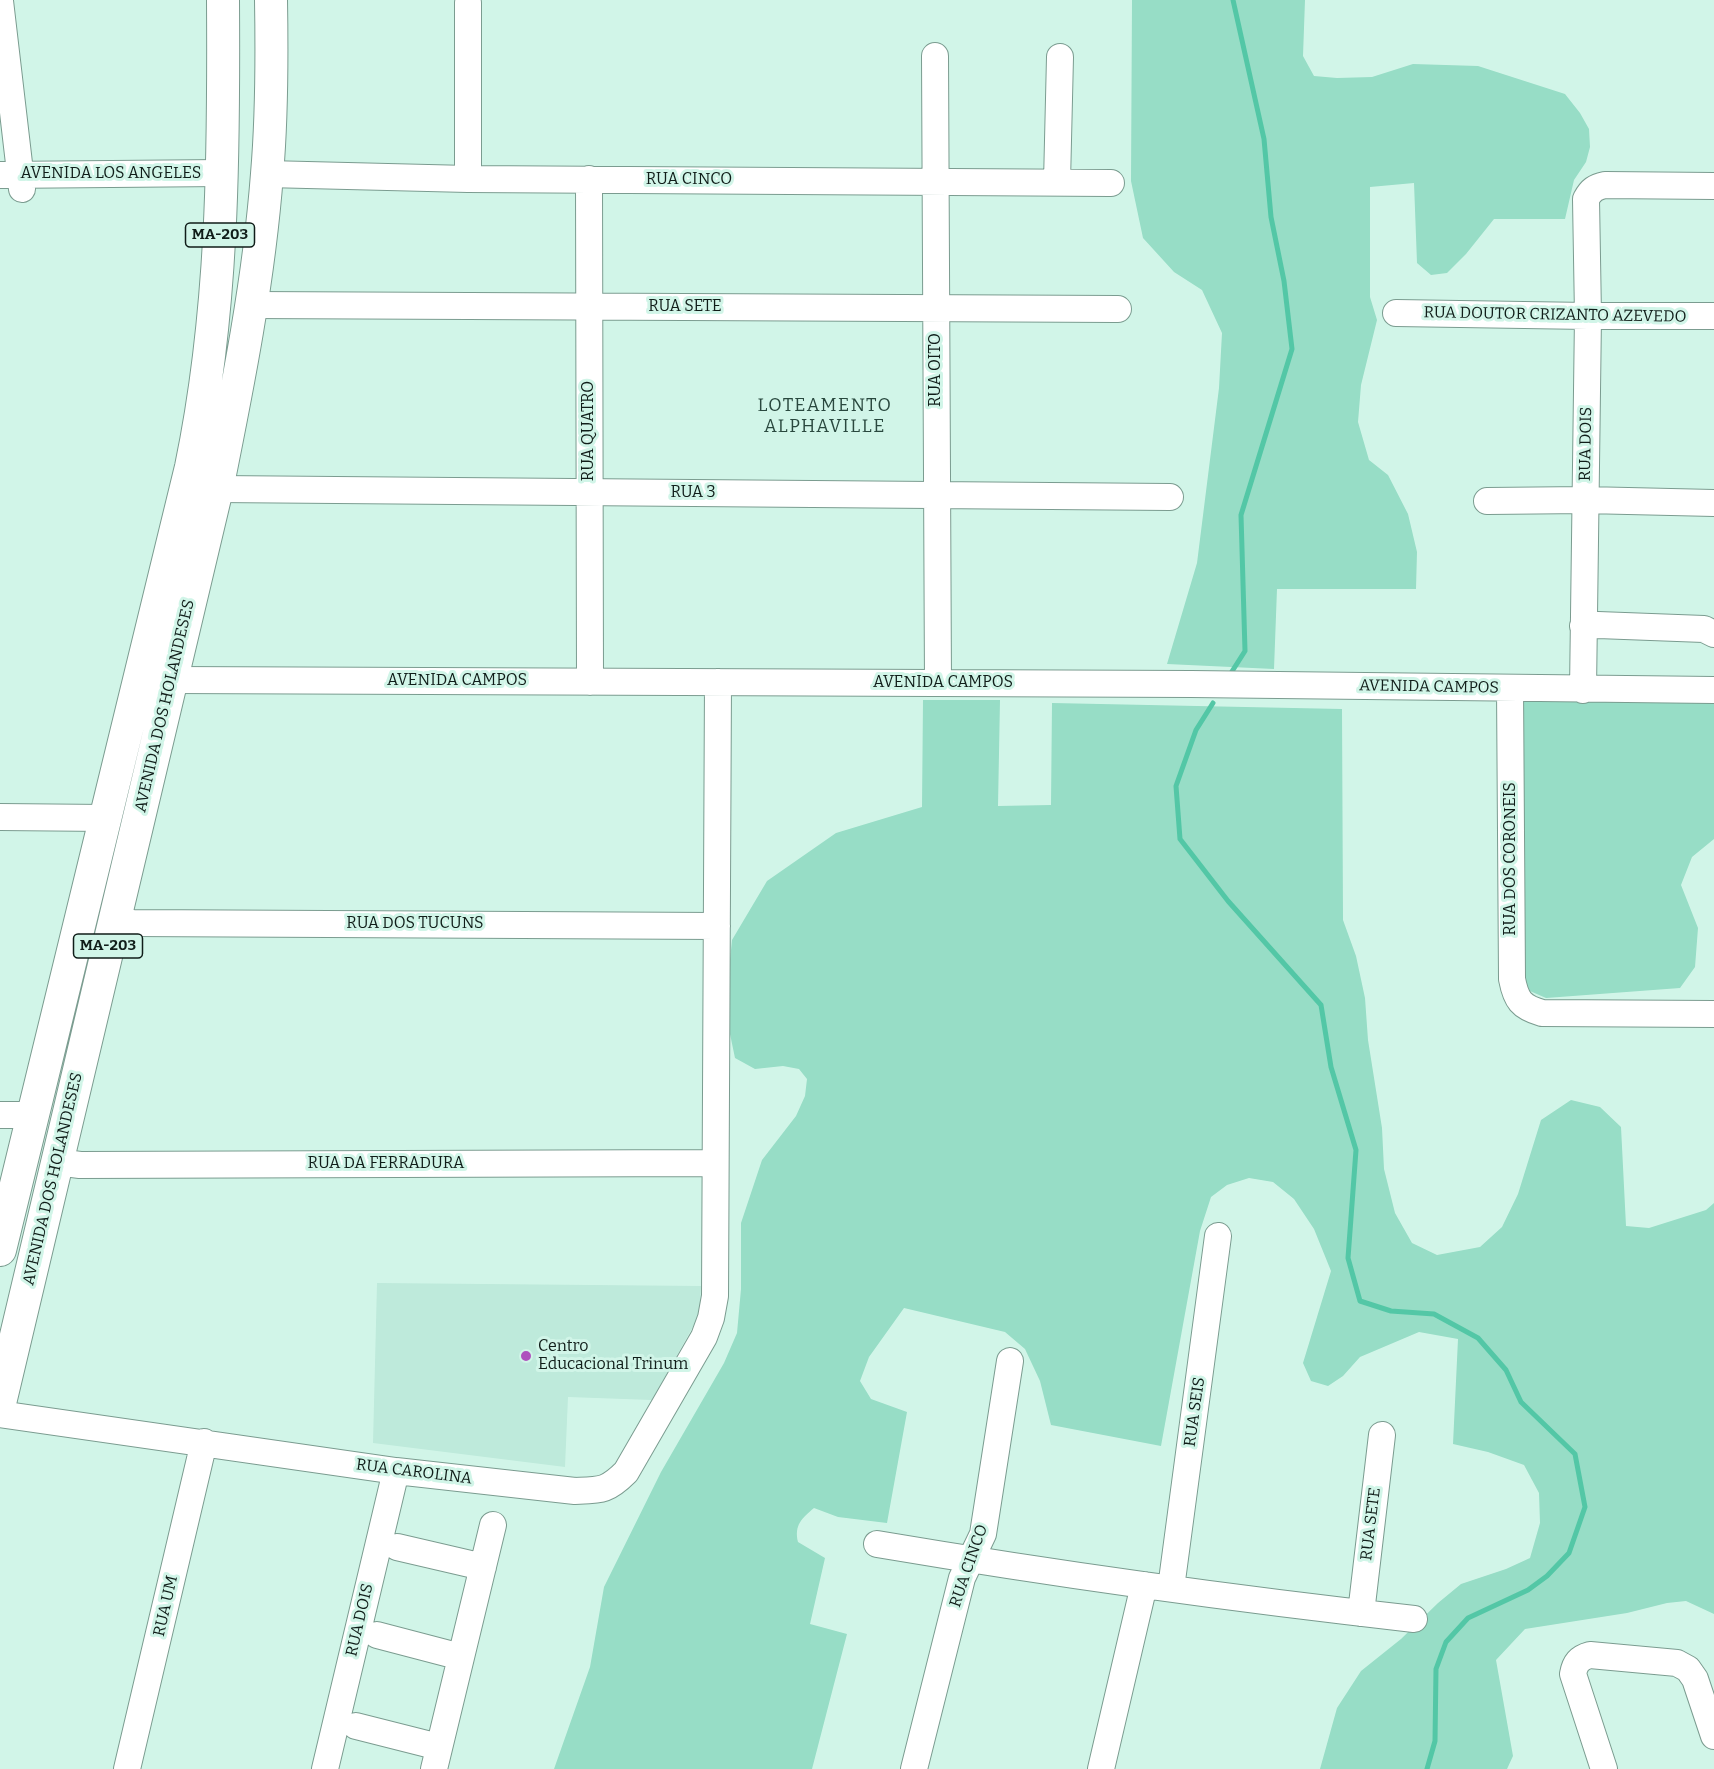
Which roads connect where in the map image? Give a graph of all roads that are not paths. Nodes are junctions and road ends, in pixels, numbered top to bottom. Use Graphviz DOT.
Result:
graph roads {
  1 [pos="223,0"];
  2 [pos="272,0"];
  3 [pos="0,1"];
  4 [pos="468,3"];
  5 [pos="935,56"];
  6 [pos="1060,57"];
  7 [pos="267,174"];
  8 [pos="468,179"];
  9 [pos="222,180"];
  10 [pos="589,180"];
  11 [pos="10,182"];
  12 [pos="936,182"];
  13 [pos="1057,182"];
  14 [pos="1111,183"];
  15 [pos="1714,186"];
  16 [pos="252,305"];
  17 [pos="589,307"];
  18 [pos="936,308"];
  19 [pos="1118,309"];
  20 [pos="1396,313"];
  21 [pos="1588,316"];
  22 [pos="1714,316"];
  23 [pos="217,489"];
  24 [pos="589,492"];
  25 [pos="937,495"];
  26 [pos="1170,497"];
  27 [pos="1585,500"];
  28 [pos="1487,501"];
  29 [pos="1714,502"];
  30 [pos="1583,626"];
  31 [pos="1714,634"];
  32 [pos="172,680"];
  33 [pos="590,682"];
  34 [pos="718,682"];
  35 [pos="938,683"];
  36 [pos="1510,688"];
  37 [pos="1583,690"];
  38 [pos="1714,690"];
  39 [pos="0,817"];
  40 [pos="106,818"];
  41 [pos="114,921"];
  42 [pos="717,926"];
  43 [pos="1714,1014"];
  44 [pos="0,1114"];
  45 [pos="33,1114"];
  46 [pos="57,1162"];
  47 [pos="715,1163"];
  48 [pos="1218,1236"];
  49 [pos="1,1238"];
  50 [pos="1010,1361"];
  51 [pos="0,1403"];
  52 [pos="0,1414"];
  53 [pos="1382,1435"];
  54 [pos="204,1442"];
  55 [pos="396,1471"];
  56 [pos="493,1525"];
  57 [pos="877,1544"];
  58 [pos="397,1547"];
  59 [pos="970,1559"];
  60 [pos="483,1567"];
  61 [pos="1144,1585"];
  62 [pos="1171,1588"];
  63 [pos="1360,1613"];
  64 [pos="1414,1619"];
  65 [pos="377,1635"];
  66 [pos="461,1658"];
  67 [pos="356,1726"];
  68 [pos="1714,1736"];
  69 [pos="437,1758"];
  70 [pos="127,1769"];
  71 [pos="325,1769"];
  72 [pos="914,1769"];
  73 [pos="1101,1769"];
  74 [pos="1604,1769"];
  1 -- 9 [label="main road, AVENIDA DOS HOLANDESES / MA-203"];
  2 -- 7 [label="main road, AVENIDA DOS HOLANDESES / MA-203"];
  3 -- 11 [label="street"];
  4 -- 8 [label="street"];
  5 -- 12 [label="street, RUA OITO"];
  6 -- 13 [label="street"];
  7 -- 8 [label="street, RUA CINCO"];
  7 -- 16 [label="main road, AVENIDA DOS HOLANDESES / MA-203"];
  8 -- 10 [label="street, RUA CINCO"];
  9 -- 11 [label="street, AVENIDA LOS ANGELES"];
  9 -- 40 [label="main road, AVENIDA DOS HOLANDESES / MA-203"];
  10 -- 12 [label="street, RUA CINCO"];
  10 -- 17 [label="street, RUA QUATRO"];
  12 -- 13 [label="street, RUA CINCO"];
  12 -- 18 [label="street, RUA OITO"];
  13 -- 14 [label="street, RUA CINCO"];
  15 -- 21 [label="street, RUA DOIS"];
  16 -- 17 [label="street, RUA SETE"];
  16 -- 23 [label="main road, AVENIDA DOS HOLANDESES / MA-203"];
  17 -- 18 [label="street, RUA SETE"];
  17 -- 24 [label="street, RUA QUATRO"];
  18 -- 19 [label="street, RUA SETE"];
  18 -- 25 [label="street, RUA OITO"];
  20 -- 21 [label="street, RUA DOUTOR CRIZANTO AZEVEDO"];
  21 -- 22 [label="street, RUA DOUTOR CRIZANTO AZEVEDO"];
  21 -- 27 [label="street, RUA DOIS"];
  23 -- 24 [label="street, RUA 3"];
  23 -- 32 [label="main road, AVENIDA DOS HOLANDESES / MA-203"];
  24 -- 25 [label="street, RUA 3"];
  24 -- 33 [label="street, RUA QUATRO"];
  25 -- 26 [label="street, RUA 3"];
  25 -- 35 [label="street, RUA OITO"];
  27 -- 28 [label="street"];
  27 -- 29 [label="street"];
  27 -- 30 [label="street, RUA DOIS"];
  30 -- 31 [label="street"];
  30 -- 37 [label="street, RUA DOIS"];
  32 -- 33 [label="street, AVENIDA CAMPOS"];
  32 -- 41 [label="main road, AVENIDA DOS HOLANDESES / MA-203"];
  33 -- 34 [label="street, AVENIDA CAMPOS"];
  34 -- 35 [label="street, AVENIDA CAMPOS"];
  34 -- 42 [label="street, RUA CAROLINA"];
  35 -- 36 [label="street, AVENIDA CAMPOS"];
  36 -- 37 [label="street, AVENIDA CAMPOS"];
  36 -- 43 [label="street, RUA DOS CORONEIS"];
  37 -- 38 [label="street, AVENIDA CAMPOS"];
  39 -- 40 [label="street"];
  40 -- 45 [label="main road, AVENIDA DOS HOLANDESES / MA-203"];
  41 -- 42 [label="street, RUA DOS TUCUNS"];
  41 -- 46 [label="main road, AVENIDA DOS HOLANDESES / MA-203"];
  42 -- 47 [label="street, RUA CAROLINA"];
  44 -- 45 [label="street"];
  45 -- 49 [label="main road, AVENIDA DOS HOLANDESES / MA-203"];
  46 -- 47 [label="street, RUA DA FERRADURA"];
  46 -- 51 [label="main road, AVENIDA DOS HOLANDESES / MA-203"];
  47 -- 55 [label="street, RUA CAROLINA"];
  48 -- 62 [label="street, RUA SEIS"];
  50 -- 59 [label="street, RUA CINCO"];
  52 -- 54 [label="street, RUA CAROLINA"];
  53 -- 63 [label="street, RUA SETE"];
  54 -- 55 [label="street, RUA CAROLINA"];
  54 -- 70 [label="street, RUA UM"];
  55 -- 71 [label="street, RUA DOIS"];
  56 -- 60 [label="street"];
  57 -- 59 [label="street"];
  58 -- 60 [label="street"];
  59 -- 61 [label="street"];
  59 -- 72 [label="street, RUA CINCO"];
  60 -- 66 [label="street"];
  61 -- 62 [label="street"];
  61 -- 73 [label="street"];
  62 -- 63 [label="street"];
  63 -- 64 [label="street"];
  65 -- 66 [label="street"];
  66 -- 69 [label="street"];
  67 -- 69 [label="street"];
  68 -- 74 [label="street"];
}
